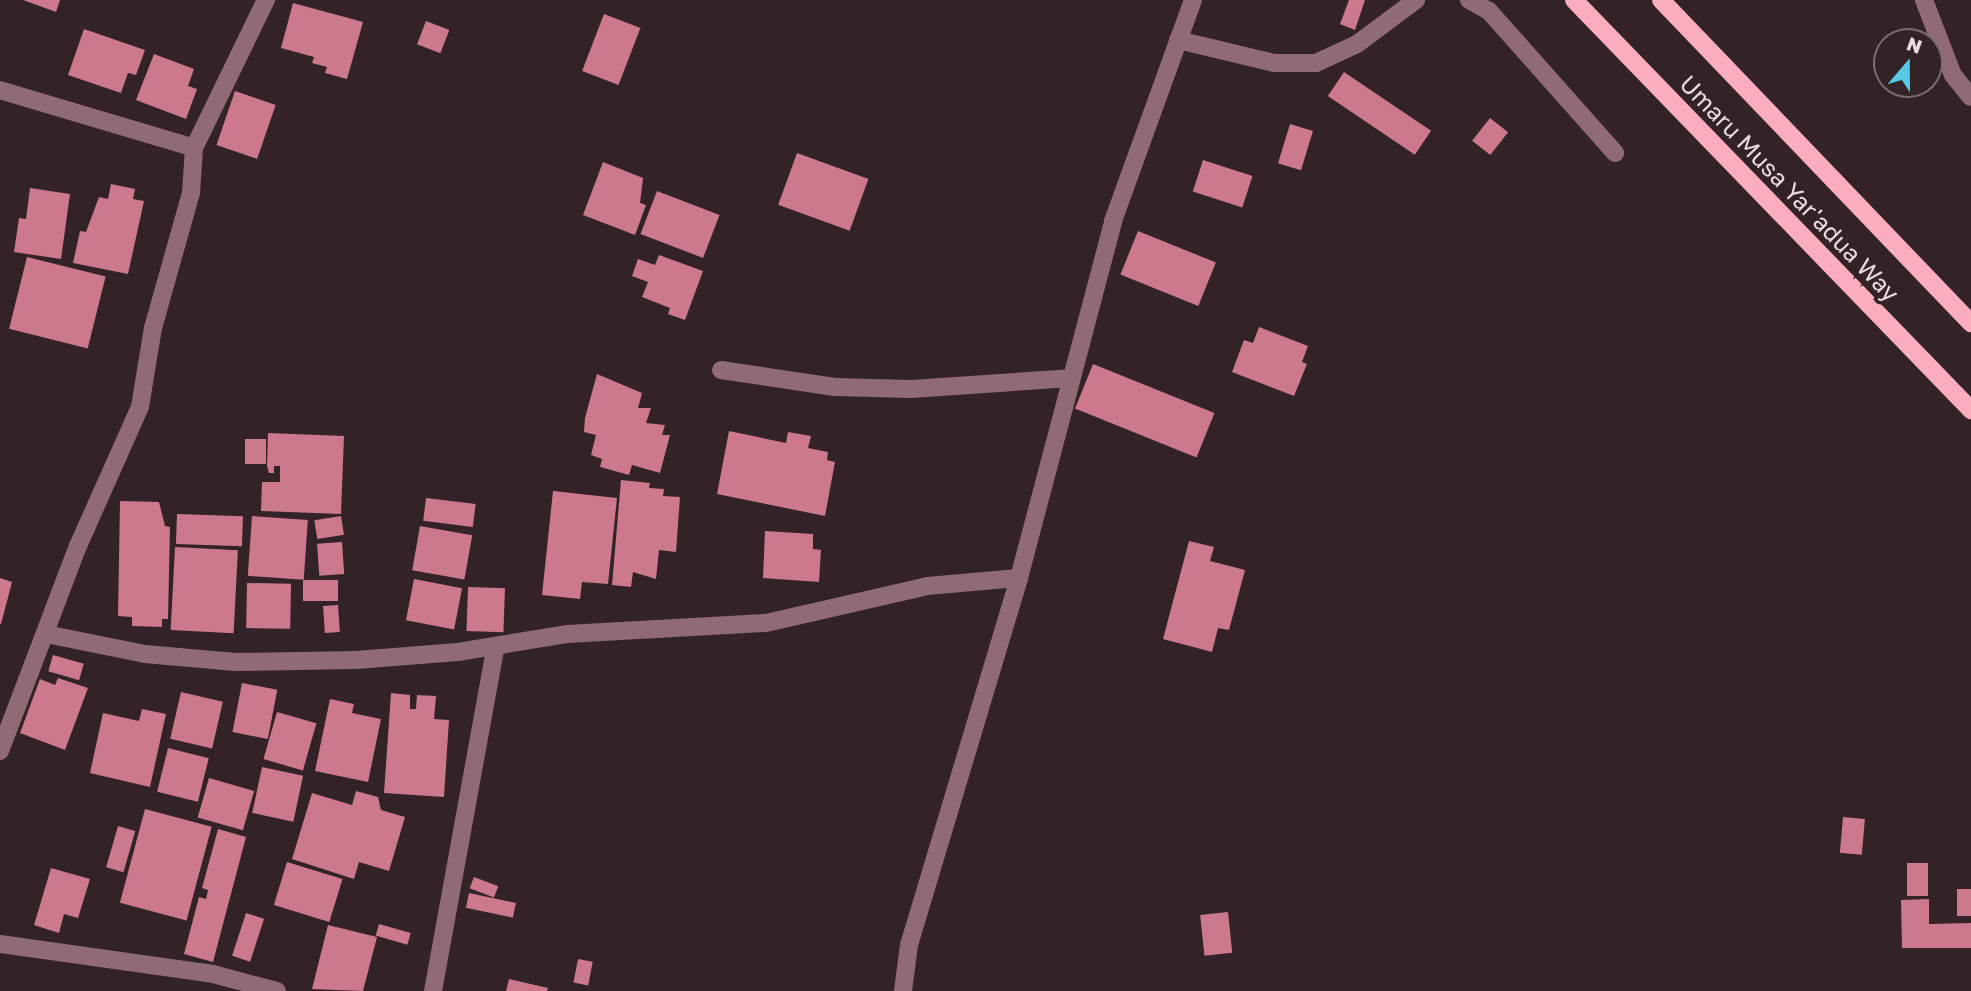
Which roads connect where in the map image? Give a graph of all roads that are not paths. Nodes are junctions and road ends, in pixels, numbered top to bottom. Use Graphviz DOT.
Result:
graph roads {
  1 [pos="266,0"];
  2 [pos="1193,0"];
  3 [pos="1416,0"];
  4 [pos="1469,0"];
  5 [pos="1574,0"];
  6 [pos="1661,0"];
  7 [pos="1924,0"];
  8 [pos="1178,40"];
  9 [pos="0,90"];
  10 [pos="1971,97"];
  11 [pos="194,148"];
  12 [pos="1615,153"];
  13 [pos="1971,323"];
  14 [pos="721,369"];
  15 [pos="1071,378"];
  16 [pos="1971,410"];
  17 [pos="1019,578"];
  18 [pos="46,634"];
  19 [pos="496,646"];
  20 [pos="0,751"];
  21 [pos="0,944"];
  22 [pos="277,991"];
  23 [pos="433,991"];
  24 [pos="903,991"];
  1 -- 11 [label="street"];
  2 -- 8 [label="street"];
  3 -- 8 [label="street"];
  4 -- 12 [label="street"];
  5 -- 16 [label="main road, Umaru Musa Yar'adua Way"];
  6 -- 13 [label="main road, Umaru Musa Yar'adua Way"];
  7 -- 10 [label="street"];
  8 -- 15 [label="street"];
  9 -- 11 [label="street"];
  11 -- 18 [label="street"];
  14 -- 15 [label="street"];
  15 -- 17 [label="street"];
  17 -- 19 [label="street"];
  17 -- 24 [label="street"];
  18 -- 19 [label="street"];
  18 -- 20 [label="street"];
  19 -- 23 [label="street"];
  21 -- 22 [label="street"];
}
